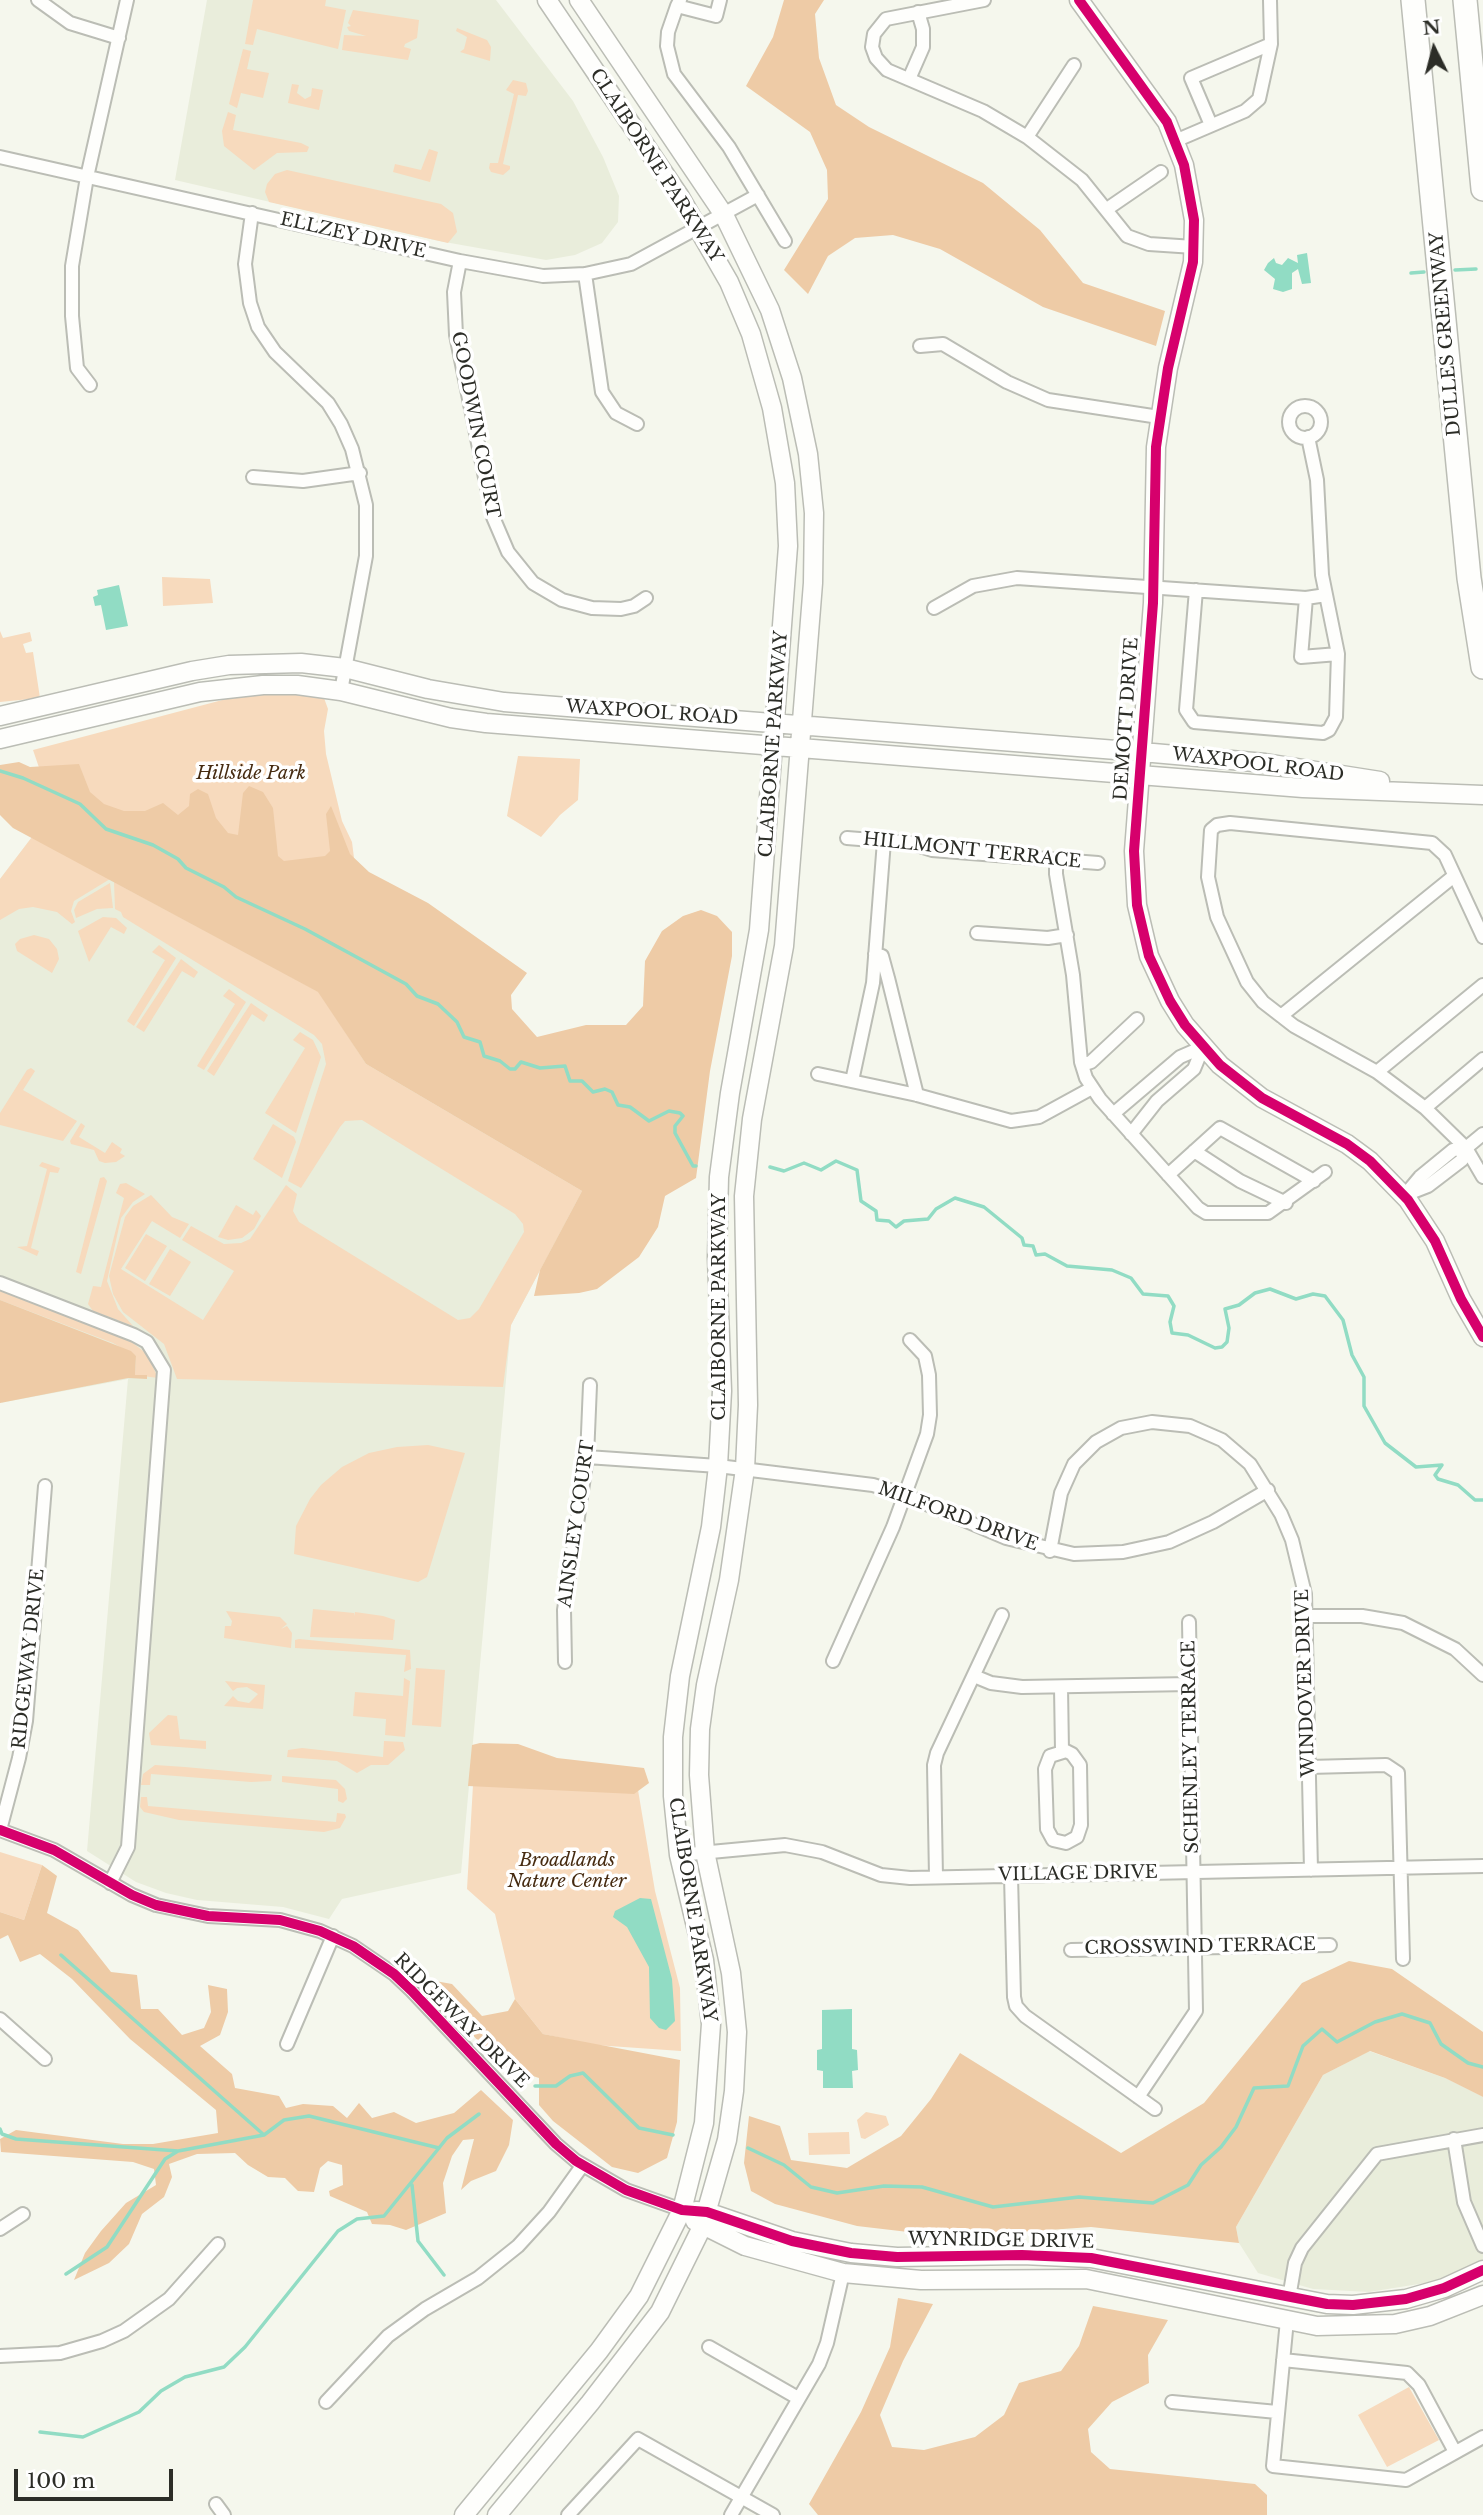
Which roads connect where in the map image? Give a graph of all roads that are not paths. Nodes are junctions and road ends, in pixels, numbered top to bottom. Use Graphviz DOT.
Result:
graph roads {
  1 [pos="38,0"];
  2 [pos="127,0"];
  3 [pos="547,0"];
  4 [pos="579,0"];
  5 [pos="720,0"];
  6 [pos="984,0"];
  7 [pos="1079,0"];
  8 [pos="1270,0"];
  9 [pos="1413,0"];
  10 [pos="1465,0"];
  11 [pos="679,3"];
  12 [pos="918,12"];
  13 [pos="119,38"];
  14 [pos="1270,44"];
  15 [pos="1074,65"];
  16 [pos="909,79"];
  17 [pos="1211,125"];
  18 [pos="1027,136"];
  19 [pos="1175,141"];
  20 [pos="0,157"];
  21 [pos="1161,172"];
  22 [pos="87,177"];
  23 [pos="1483,189"];
  24 [pos="758,195"];
  25 [pos="1107,209"];
  26 [pos="252,213"];
  27 [pos="724,215"];
  28 [pos="700,229"];
  29 [pos="785,241"];
  30 [pos="1195,247"];
  31 [pos="460,261"];
  32 [pos="585,274"];
  33 [pos="920,346"];
  34 [pos="90,385"];
  35 [pos="1159,417"];
  36 [pos="637,424"];
  37 [pos="1308,438"];
  38 [pos="360,473"];
  39 [pos="253,477"];
  40 [pos="1154,587"];
  41 [pos="1196,590"];
  42 [pos="1326,595"];
  43 [pos="646,598"];
  44 [pos="1306,598"];
  45 [pos="934,608"];
  46 [pos="1338,654"];
  47 [pos="1483,667"];
  48 [pos="345,668"];
  49 [pos="341,691"];
  50 [pos="0,716"];
  51 [pos="775,723"];
  52 [pos="802,725"];
  53 [pos="0,739"];
  54 [pos="774,746"];
  55 [pos="801,748"];
  56 [pos="1142,752"];
  57 [pos="1140,775"];
  58 [pos="1435,792"];
  59 [pos="1483,795"];
  60 [pos="847,838"];
  61 [pos="884,841"];
  62 [pos="1056,860"];
  63 [pos="1098,863"];
  64 [pos="1454,876"];
  65 [pos="977,933"];
  66 [pos="1066,935"];
  67 [pos="1483,937"];
  68 [pos="875,954"];
  69 [pos="1483,985"];
  70 [pos="1281,1016"];
  71 [pos="1137,1019"];
  72 [pos="1203,1047"];
  73 [pos="1483,1059"];
  74 [pos="1082,1066"];
  75 [pos="1377,1072"];
  76 [pos="818,1074"];
  77 [pos="852,1081"];
  78 [pos="1092,1088"];
  79 [pos="1146,1088"];
  80 [pos="917,1095"];
  81 [pos="1157,1101"];
  82 [pos="1425,1108"];
  83 [pos="1113,1114"];
  84 [pos="1131,1134"];
  85 [pos="1483,1134"];
  86 [pos="1466,1148"];
  87 [pos="1194,1151"];
  88 [pos="1325,1172"];
  89 [pos="1168,1175"];
  90 [pos="1483,1177"];
  91 [pos="1314,1181"];
  92 [pos="1404,1196"];
  93 [pos="1286,1203"];
  94 [pos="0,1283"];
  95 [pos="1483,1337"];
  96 [pos="911,1340"];
  97 [pos="590,1385"];
  98 [pos="587,1457"];
  99 [pos="718,1466"];
  100 [pos="745,1469"];
  101 [pos="45,1486"];
  102 [pos="1268,1490"];
  103 [pos="905,1495"];
  104 [pos="1050,1551"];
  105 [pos="1002,1615"];
  106 [pos="1307,1616"];
  107 [pos="1189,1622"];
  108 [pos="833,1661"];
  109 [pos="565,1662"];
  110 [pos="1483,1675"];
  111 [pos="974,1676"];
  112 [pos="1190,1684"];
  113 [pos="1061,1686"];
  114 [pos="1062,1751"];
  115 [pos="1309,1767"];
  116 [pos="0,1830"];
  117 [pos="705,1852"];
  118 [pos="679,1855"];
  119 [pos="1483,1866"];
  120 [pos="1403,1868"];
  121 [pos="1311,1870"];
  122 [pos="1194,1872"];
  123 [pos="1011,1876"];
  124 [pos="936,1877"];
  125 [pos="110,1882"];
  126 [pos="333,1937"];
  127 [pos="1330,1945"];
  128 [pos="1195,1948"];
  129 [pos="1071,1950"];
  130 [pos="1403,1959"];
  131 [pos="0,2019"];
  132 [pos="287,2044"];
  133 [pos="46,2059"];
  134 [pos="1138,2097"];
  135 [pos="1154,2109"];
  136 [pos="1483,2135"];
  137 [pos="1454,2139"];
  138 [pos="582,2166"];
  139 [pos="682,2210"];
  140 [pos="23,2214"];
  141 [pos="704,2219"];
  142 [pos="0,2229"];
  143 [pos="218,2244"];
  144 [pos="1483,2246"];
  145 [pos="1483,2270"];
  146 [pos="843,2273"];
  147 [pos="1483,2295"];
  148 [pos="1289,2298"];
  149 [pos="1287,2320"];
  150 [pos="709,2347"];
  151 [pos="0,2356"];
  152 [pos="1283,2360"];
  153 [pos="798,2398"];
  154 [pos="326,2402"];
  155 [pos="1172,2402"];
  156 [pos="1277,2412"];
  157 [pos="1483,2437"];
  158 [pos="1455,2452"];
  159 [pos="741,2497"];
  160 [pos="464,2515"];
  161 [pos="497,2515"];
  162 [pos="568,2515"];
  163 [pos="731,2515"];
  164 [pos="773,2515"];
  1 -- 13 [label="street"];
  2 -- 13 [label="street"];
  3 -- 28 [label="street, CLAIBORNE PARKWAY"];
  4 -- 27 [label="street, CLAIBORNE PARKWAY"];
  5 -- 11 [label="street"];
  6 -- 12 [label="street"];
  7 -- 19 [label="street, DEMOTT DRIVE"];
  8 -- 14 [label="street"];
  9 -- 47 [label="highway, DULLES GREENWAY"];
  10 -- 23 [label="highway"];
  11 -- 24 [label="street"];
  12 -- 16 [label="street"];
  12 -- 16 [label="street"];
  13 -- 22 [label="street"];
  14 -- 17 [label="street"];
  14 -- 17 [label="street"];
  15 -- 18 [label="street"];
  16 -- 18 [label="street"];
  17 -- 19 [label="street"];
  18 -- 25 [label="street"];
  19 -- 30 [label="street, DEMOTT DRIVE"];
  20 -- 22 [label="street, ELLZEY DRIVE"];
  21 -- 25 [label="street"];
  22 -- 26 [label="street, ELLZEY DRIVE"];
  22 -- 34 [label="street"];
  24 -- 27 [label="street, ELLZEY DRIVE"];
  24 -- 29 [label="street"];
  25 -- 30 [label="street"];
  26 -- 31 [label="street, ELLZEY DRIVE"];
  26 -- 38 [label="street"];
  27 -- 28 [label="street, ELLZEY DRIVE"];
  27 -- 52 [label="street, CLAIBORNE PARKWAY"];
  28 -- 32 [label="street, ELLZEY DRIVE"];
  28 -- 51 [label="street, CLAIBORNE PARKWAY"];
  30 -- 35 [label="street, DEMOTT DRIVE"];
  31 -- 32 [label="street, ELLZEY DRIVE"];
  31 -- 43 [label="street, GOODWIN COURT"];
  32 -- 36 [label="street"];
  33 -- 35 [label="street"];
  35 -- 40 [label="street, DEMOTT DRIVE"];
  37 -- 42 [label="street"];
  38 -- 39 [label="street"];
  38 -- 48 [label="street"];
  40 -- 41 [label="street"];
  40 -- 45 [label="street"];
  40 -- 56 [label="street, DEMOTT DRIVE"];
  41 -- 44 [label="street"];
  41 -- 46 [label="street"];
  42 -- 44 [label="street"];
  42 -- 46 [label="street"];
  44 -- 46 [label="street"];
  48 -- 49 [label="street"];
  48 -- 50 [label="street, WAXPOOL ROAD"];
  48 -- 51 [label="street, WAXPOOL ROAD"];
  49 -- 53 [label="street, WAXPOOL ROAD"];
  49 -- 54 [label="street, WAXPOOL ROAD"];
  51 -- 52 [label="street, WAXPOOL ROAD"];
  51 -- 54 [label="street, CLAIBORNE PARKWAY"];
  52 -- 55 [label="street, CLAIBORNE PARKWAY"];
  52 -- 56 [label="street, WAXPOOL ROAD"];
  54 -- 55 [label="street, WAXPOOL ROAD"];
  54 -- 99 [label="street, CLAIBORNE PARKWAY"];
  55 -- 57 [label="street, WAXPOOL ROAD"];
  55 -- 100 [label="street, CLAIBORNE PARKWAY"];
  56 -- 57 [label="street, DEMOTT DRIVE"];
  56 -- 58 [label="street, WAXPOOL ROAD"];
  57 -- 58 [label="street, WAXPOOL ROAD"];
  57 -- 72 [label="street, DEMOTT DRIVE"];
  58 -- 59 [label="street, WAXPOOL ROAD"];
  60 -- 61 [label="street, HILLMONT TERRACE"];
  61 -- 62 [label="street, HILLMONT TERRACE"];
  61 -- 68 [label="street"];
  62 -- 63 [label="street, HILLMONT TERRACE"];
  62 -- 66 [label="street"];
  64 -- 67 [label="street"];
  64 -- 70 [label="street"];
  64 -- 70 [label="street"];
  65 -- 66 [label="street"];
  66 -- 74 [label="street"];
  68 -- 77 [label="street"];
  68 -- 80 [label="street"];
  69 -- 75 [label="street"];
  70 -- 75 [label="street"];
  71 -- 74 [label="street"];
  72 -- 79 [label="street"];
  72 -- 81 [label="street"];
  72 -- 92 [label="street, DEMOTT DRIVE"];
  73 -- 82 [label="street"];
  74 -- 78 [label="street"];
  75 -- 82 [label="street"];
  76 -- 77 [label="street"];
  77 -- 80 [label="street"];
  78 -- 80 [label="street"];
  78 -- 83 [label="street"];
  79 -- 81 [label="street"];
  79 -- 83 [label="street"];
  81 -- 84 [label="street"];
  82 -- 86 [label="street"];
  83 -- 84 [label="street"];
  84 -- 89 [label="street"];
  85 -- 86 [label="street"];
  86 -- 90 [label="street"];
  86 -- 92 [label="street"];
  87 -- 89 [label="street"];
  87 -- 91 [label="street"];
  87 -- 93 [label="street"];
  88 -- 91 [label="street"];
  89 -- 93 [label="street"];
  91 -- 93 [label="street"];
  92 -- 95 [label="street, DEMOTT DRIVE"];
  94 -- 125 [label="street"];
  96 -- 103 [label="street"];
  97 -- 98 [label="street, AINSLEY COURT"];
  98 -- 99 [label="street, MILFORD DRIVE"];
  98 -- 109 [label="street, AINSLEY COURT"];
  99 -- 100 [label="street, MILFORD DRIVE"];
  99 -- 118 [label="street, CLAIBORNE PARKWAY"];
  100 -- 103 [label="street, MILFORD DRIVE"];
  100 -- 117 [label="street, CLAIBORNE PARKWAY"];
  101 -- 116 [label="street, RIDGEWAY DRIVE"];
  102 -- 104 [label="street, MILFORD DRIVE"];
  102 -- 104 [label="street, WINDOVER DRIVE"];
  102 -- 106 [label="street, WINDOVER DRIVE"];
  103 -- 104 [label="street, MILFORD DRIVE"];
  103 -- 108 [label="street"];
  105 -- 111 [label="street"];
  106 -- 110 [label="street"];
  106 -- 115 [label="street, WINDOVER DRIVE"];
  107 -- 112 [label="street, SCHENLEY TERRACE"];
  111 -- 113 [label="street"];
  111 -- 124 [label="street"];
  112 -- 113 [label="street"];
  112 -- 122 [label="street, SCHENLEY TERRACE"];
  113 -- 114 [label="street"];
  114 -- 114 [label="street"];
  115 -- 120 [label="street"];
  115 -- 121 [label="street, WINDOVER DRIVE"];
  116 -- 125 [label="street, RIDGEWAY DRIVE"];
  117 -- 118 [label="street, VILLAGE DRIVE"];
  117 -- 124 [label="street, VILLAGE DRIVE"];
  117 -- 141 [label="street, CLAIBORNE PARKWAY"];
  118 -- 139 [label="street, CLAIBORNE PARKWAY"];
  119 -- 120 [label="street, VILLAGE DRIVE"];
  120 -- 121 [label="street, VILLAGE DRIVE"];
  120 -- 130 [label="street"];
  121 -- 122 [label="street, VILLAGE DRIVE"];
  122 -- 123 [label="street, VILLAGE DRIVE"];
  122 -- 128 [label="street, SCHENLEY TERRACE"];
  123 -- 124 [label="street, VILLAGE DRIVE"];
  123 -- 134 [label="street"];
  125 -- 126 [label="street, RIDGEWAY DRIVE"];
  126 -- 132 [label="street"];
  126 -- 138 [label="street, RIDGEWAY DRIVE"];
  127 -- 128 [label="street, CROSSWIND TERRACE"];
  128 -- 129 [label="street, CROSSWIND TERRACE"];
  128 -- 134 [label="street, SCHENLEY TERRACE"];
  131 -- 133 [label="street"];
  134 -- 135 [label="street"];
  136 -- 137 [label="street"];
  137 -- 144 [label="street"];
  137 -- 148 [label="street"];
  138 -- 139 [label="street, RIDGEWAY DRIVE"];
  138 -- 154 [label="street"];
  139 -- 141 [label="street, WYNRIDGE DRIVE"];
  139 -- 160 [label="street, CLAIBORNE PARKWAY"];
  140 -- 142 [label="street"];
  141 -- 146 [label="street, WYNRIDGE DRIVE"];
  141 -- 148 [label="street, WYNRIDGE DRIVE"];
  141 -- 161 [label="street, CLAIBORNE PARKWAY"];
  143 -- 151 [label="street"];
  145 -- 148 [label="street, WYNRIDGE DRIVE"];
  146 -- 149 [label="street, WYNRIDGE DRIVE"];
  146 -- 153 [label="street"];
  147 -- 149 [label="street, WYNRIDGE DRIVE"];
  149 -- 152 [label="street"];
  150 -- 153 [label="street"];
  152 -- 156 [label="street"];
  152 -- 158 [label="street"];
  153 -- 159 [label="street"];
  155 -- 156 [label="street"];
  156 -- 158 [label="street"];
  157 -- 158 [label="street"];
  159 -- 162 [label="street"];
  159 -- 163 [label="street"];
  159 -- 164 [label="street"];
}
